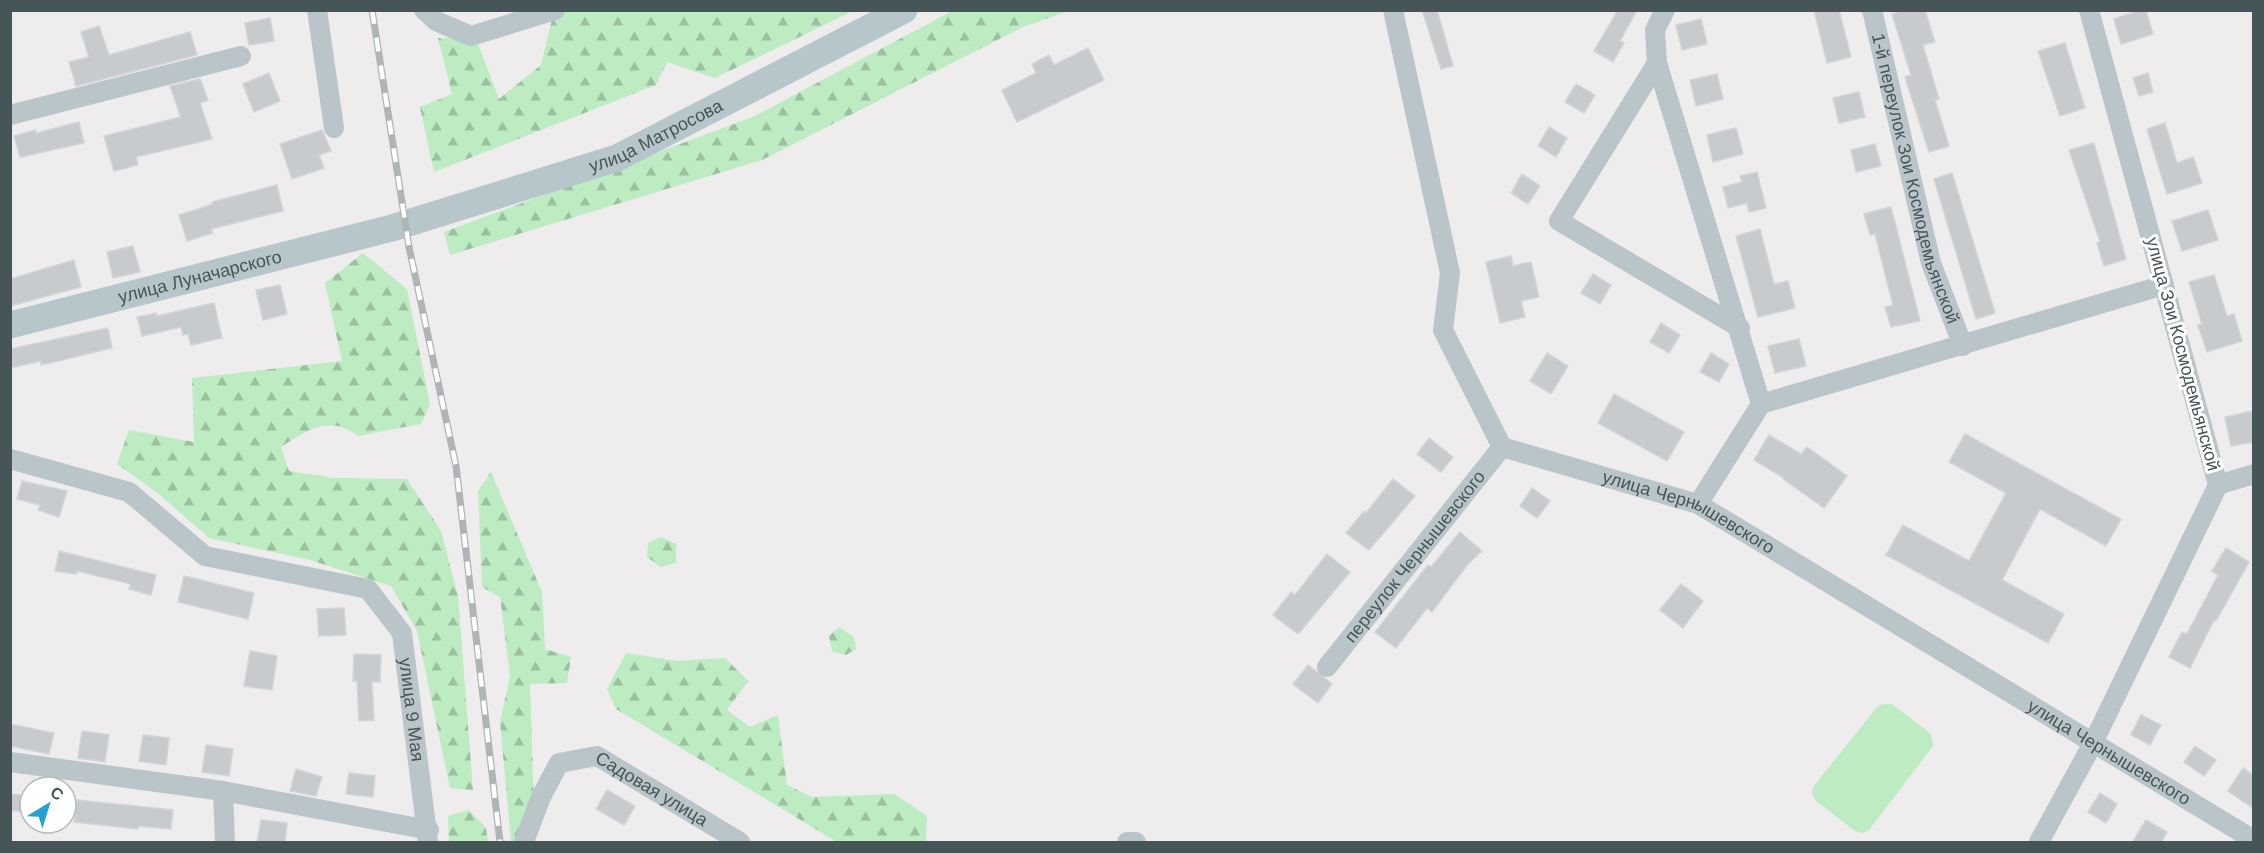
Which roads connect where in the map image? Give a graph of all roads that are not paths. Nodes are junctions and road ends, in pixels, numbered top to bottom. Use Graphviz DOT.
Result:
graph roads {
  1 [pos="316,10"];
  2 [pos="424,10"];
  3 [pos="555,10"];
  4 [pos="904,10"];
  5 [pos="1393,10"];
  6 [pos="1665,10"];
  7 [pos="1872,10"];
  8 [pos="2089,10"];
  9 [pos="241,56"];
  10 [pos="1657,63"];
  11 [pos="10,115"];
  12 [pos="334,128"];
  13 [pos="392,228"];
  14 [pos="2164,285"];
  15 [pos="10,325"];
  16 [pos="1740,328"];
  17 [pos="1963,346"];
  18 [pos="1761,404"];
  19 [pos="1502,447"];
  20 [pos="10,459"];
  21 [pos="2253,474"];
  22 [pos="2218,485"];
  23 [pos="1698,504"];
  24 [pos="1327,667"];
  25 [pos="2092,745"];
  26 [pos="10,762"];
  27 [pos="223,791"];
  28 [pos="429,836"];
  29 [pos="2253,840"];
  30 [pos="225,843"];
  31 [pos="524,843"];
  32 [pos="740,843"];
  33 [pos="1127,843"];
  34 [pos="1136,843"];
  35 [pos="2039,843"];
  1 -- 12 [label="street"];
  2 -- 3 [label="street"];
  4 -- 13 [label="main road, улица Матросова"];
  5 -- 19 [label="street"];
  6 -- 10 [label="street"];
  7 -- 17 [label="street, 1-й переулок Зои Космодемьянской"];
  8 -- 14 [label="street, улица Зои Космодемьянской"];
  9 -- 11 [label="street"];
  10 -- 16 [label="street"];
  10 -- 16 [label="street"];
  13 -- 15 [label="main road, улица Луначарского"];
  14 -- 17 [label="street"];
  14 -- 22 [label="street, улица Зои Космодемьянской"];
  16 -- 18 [label="street"];
  17 -- 18 [label="street"];
  18 -- 23 [label="street"];
  19 -- 23 [label="street, улица Чернышевского"];
  19 -- 24 [label="street, переулок Чернышевского"];
  20 -- 28 [label="street, улица 9 Мая"];
  21 -- 22 [label="street"];
  22 -- 25 [label="street, улица Зои Космодемьянской"];
  23 -- 25 [label="street, улица Чернышевского"];
  25 -- 29 [label="street, улица Чернышевского"];
  25 -- 35 [label="street, улица Зои Космодемьянской"];
  26 -- 27 [label="street"];
  27 -- 28 [label="street"];
  27 -- 30 [label="street"];
  31 -- 32 [label="street, Садовая улица"];
  33 -- 34 [label="street"];
}
